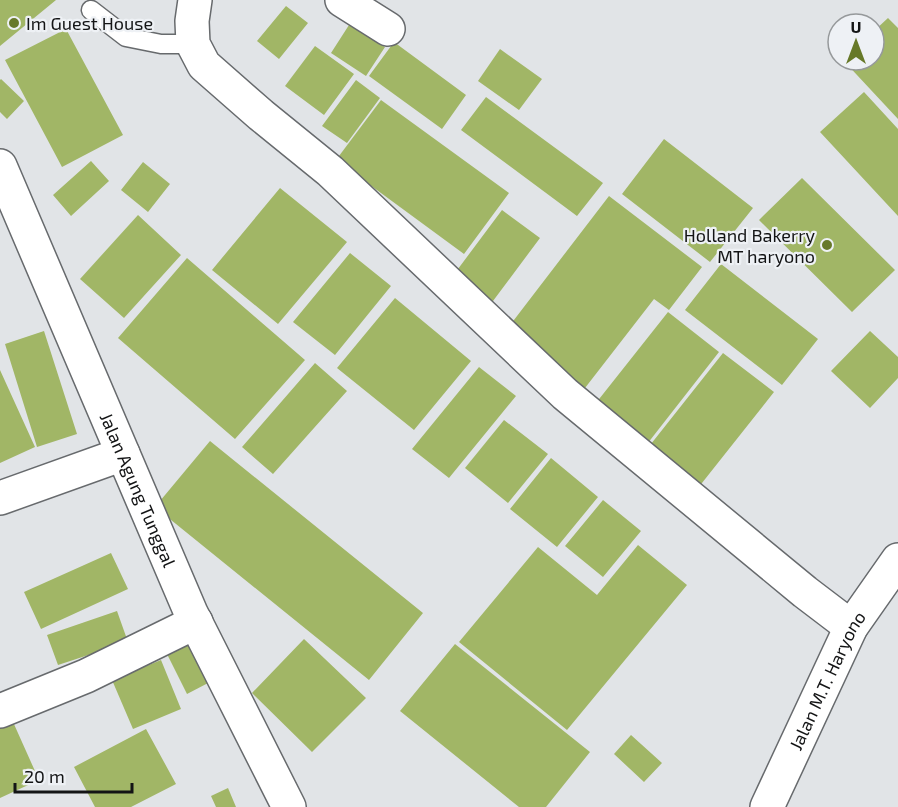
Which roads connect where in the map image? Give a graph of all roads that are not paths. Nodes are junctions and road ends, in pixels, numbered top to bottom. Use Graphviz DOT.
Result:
graph roads {
  1 [pos="195,0"];
  2 [pos="342,0"];
  3 [pos="91,10"];
  4 [pos="388,29"];
  5 [pos="193,44"];
  6 [pos="0,166"];
  7 [pos="123,454"];
  8 [pos="0,498"];
  9 [pos="898,560"];
  10 [pos="196,622"];
  11 [pos="851,627"];
  12 [pos="0,711"];
  13 [pos="289,807"];
  14 [pos="767,807"];
  1 -- 5 [label="street"];
  2 -- 4 [label="street"];
  3 -- 5 [label="lane"];
  5 -- 11 [label="street"];
  6 -- 7 [label="street, Jalan Agung Tunggal"];
  7 -- 8 [label="street"];
  7 -- 10 [label="street, Jalan Agung Tunggal"];
  9 -- 11 [label="street, Jalan M.T. Haryono"];
  10 -- 12 [label="street"];
  10 -- 13 [label="street, Jalan Agung Tunggal"];
  11 -- 14 [label="street, Jalan M.T. Haryono"];
}
